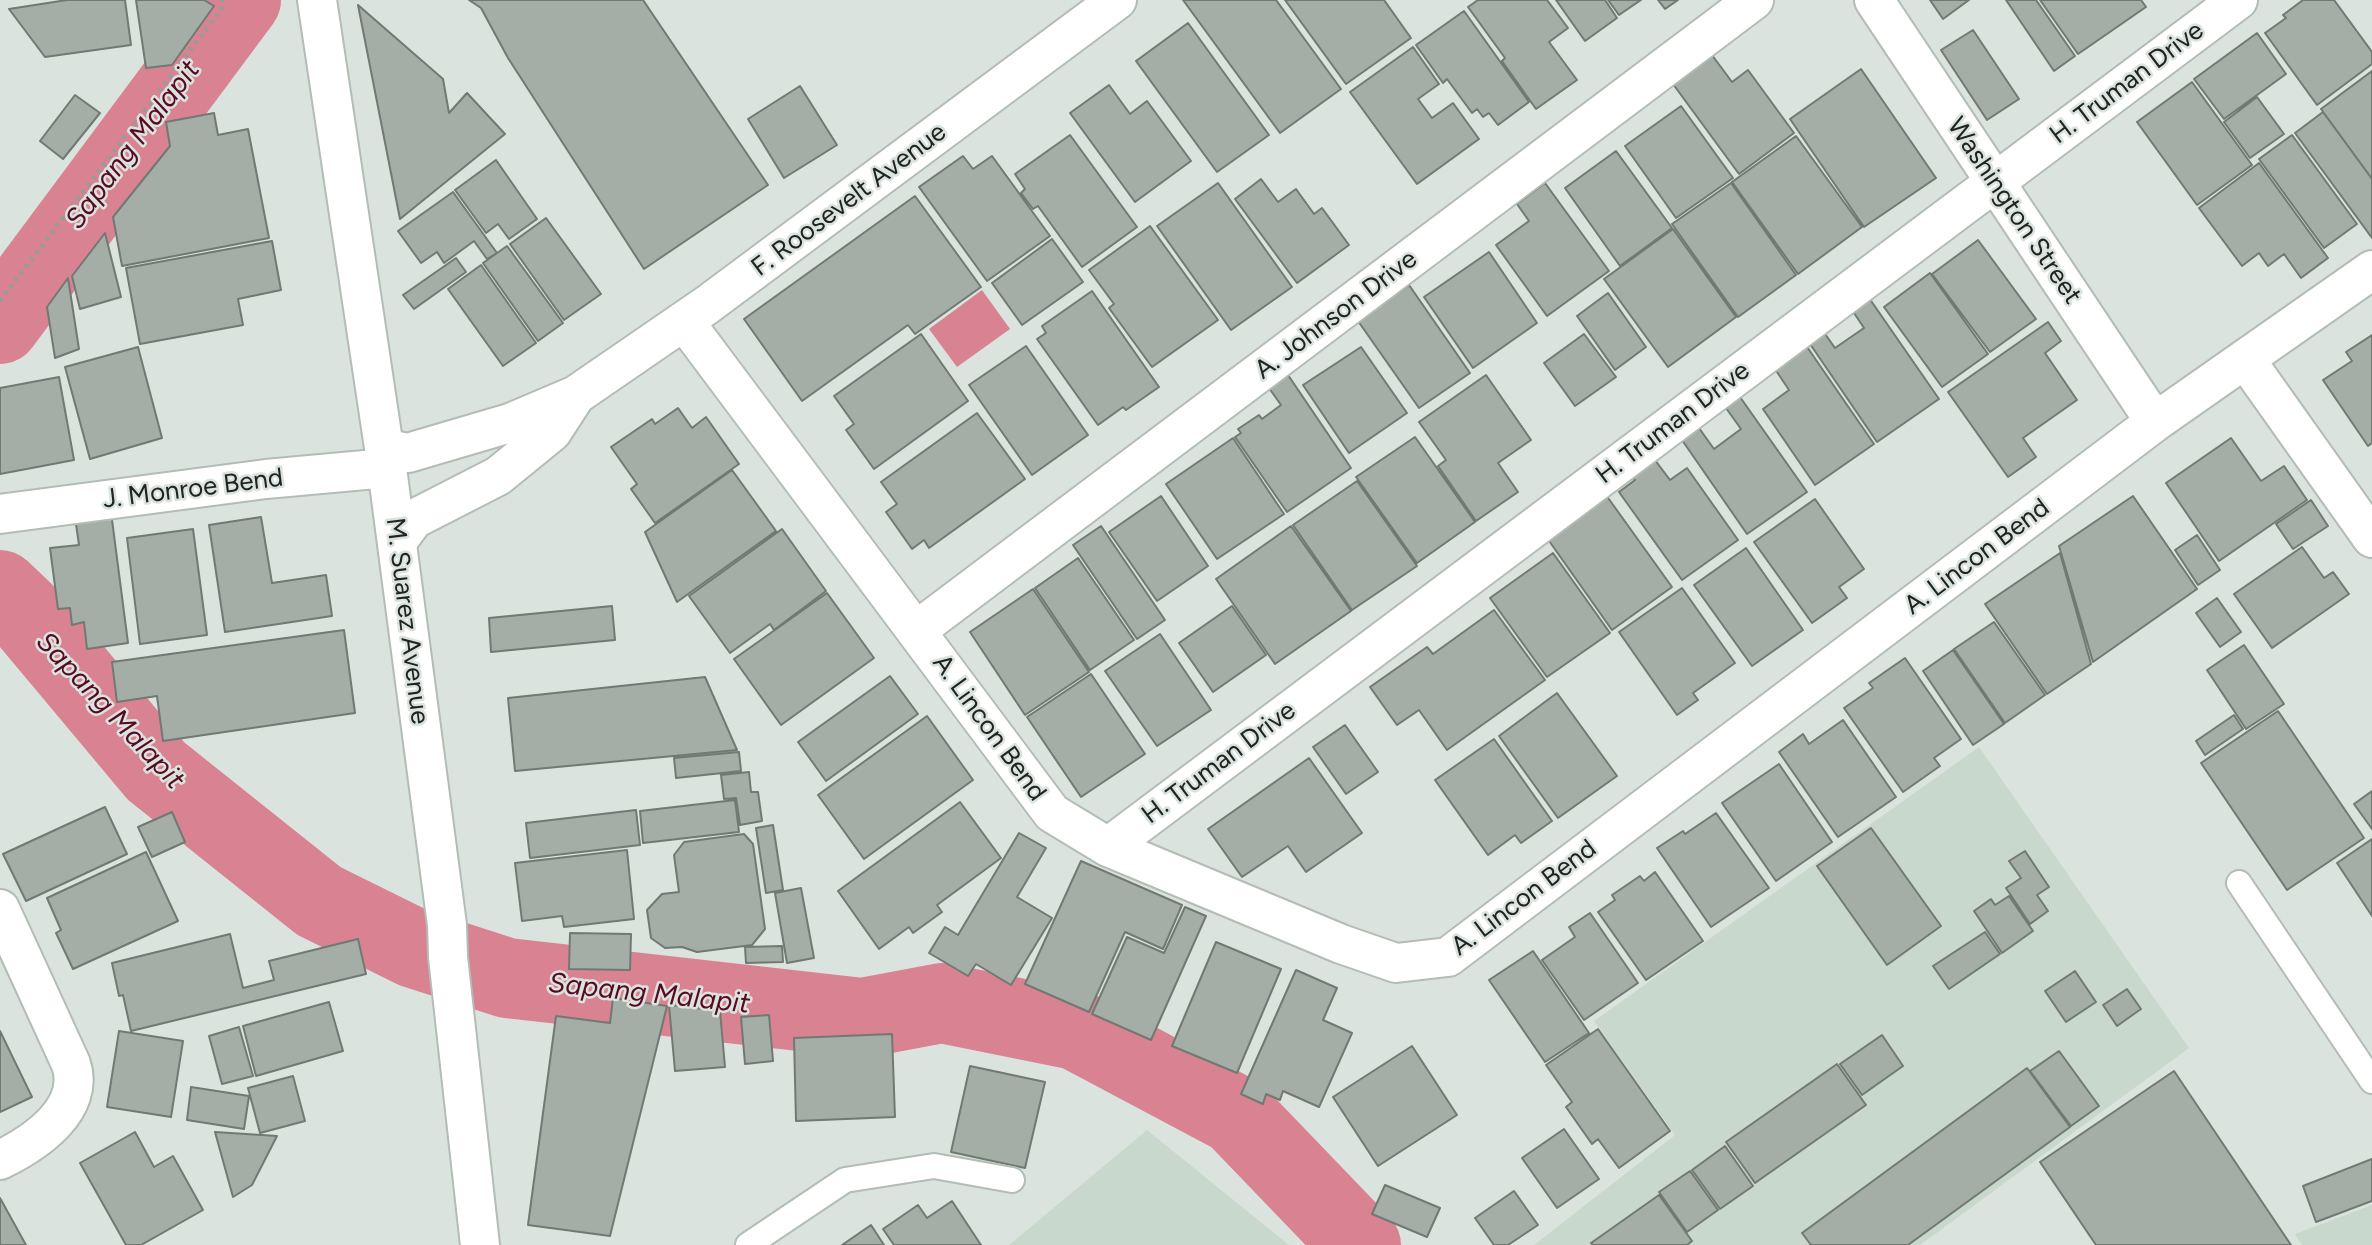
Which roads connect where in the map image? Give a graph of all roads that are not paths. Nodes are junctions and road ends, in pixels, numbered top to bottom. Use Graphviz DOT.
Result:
graph roads {
  1 [pos="317,0"];
  2 [pos="1117,0"];
  3 [pos="1754,0"];
  4 [pos="1874,0"];
  5 [pos="2238,0"];
  6 [pos="1994,183"];
  7 [pos="2372,270"];
  8 [pos="684,321"];
  9 [pos="2245,359"];
  10 [pos="576,395"];
  11 [pos="2154,422"];
  12 [pos="385,458"];
  13 [pos="0,514"];
  14 [pos="2372,538"];
  15 [pos="397,542"];
  16 [pos="917,631"];
  17 [pos="1108,846"];
  18 [pos="2239,883"];
  19 [pos="0,909"];
  20 [pos="2372,1082"];
  21 [pos="0,1160"];
  22 [pos="1012,1181"];
  23 [pos="480,1245"];
  24 [pos="748,1245"];
  1 -- 12 [label="street, M. Suarez Avenue"];
  2 -- 8 [label="street, F. Roosevelt Avenue"];
  3 -- 16 [label="street, A. Johnson Drive"];
  4 -- 6 [label="street, Washington Street"];
  5 -- 6 [label="street, H. Truman Drive"];
  6 -- 11 [label="street, Washington Street"];
  6 -- 17 [label="street, H. Truman Drive"];
  7 -- 9 [label="street, A. Lincon Bend"];
  8 -- 10 [label="street, F. Roosevelt Avenue"];
  8 -- 16 [label="street, A. Lincon Bend"];
  9 -- 11 [label="street, A. Lincon Bend"];
  9 -- 14 [label="street"];
  10 -- 12 [label="street, F. Roosevelt Avenue"];
  10 -- 15 [label="street, F. Roosevelt Avenue"];
  11 -- 17 [label="street, A. Lincon Bend"];
  12 -- 13 [label="street, J. Monroe Bend"];
  12 -- 15 [label="street, M. Suarez Avenue"];
  15 -- 23 [label="street, M. Suarez Avenue"];
  16 -- 17 [label="street, A. Lincon Bend"];
  18 -- 20 [label="lane"];
  19 -- 21 [label="street"];
  22 -- 24 [label="lane"];
}
